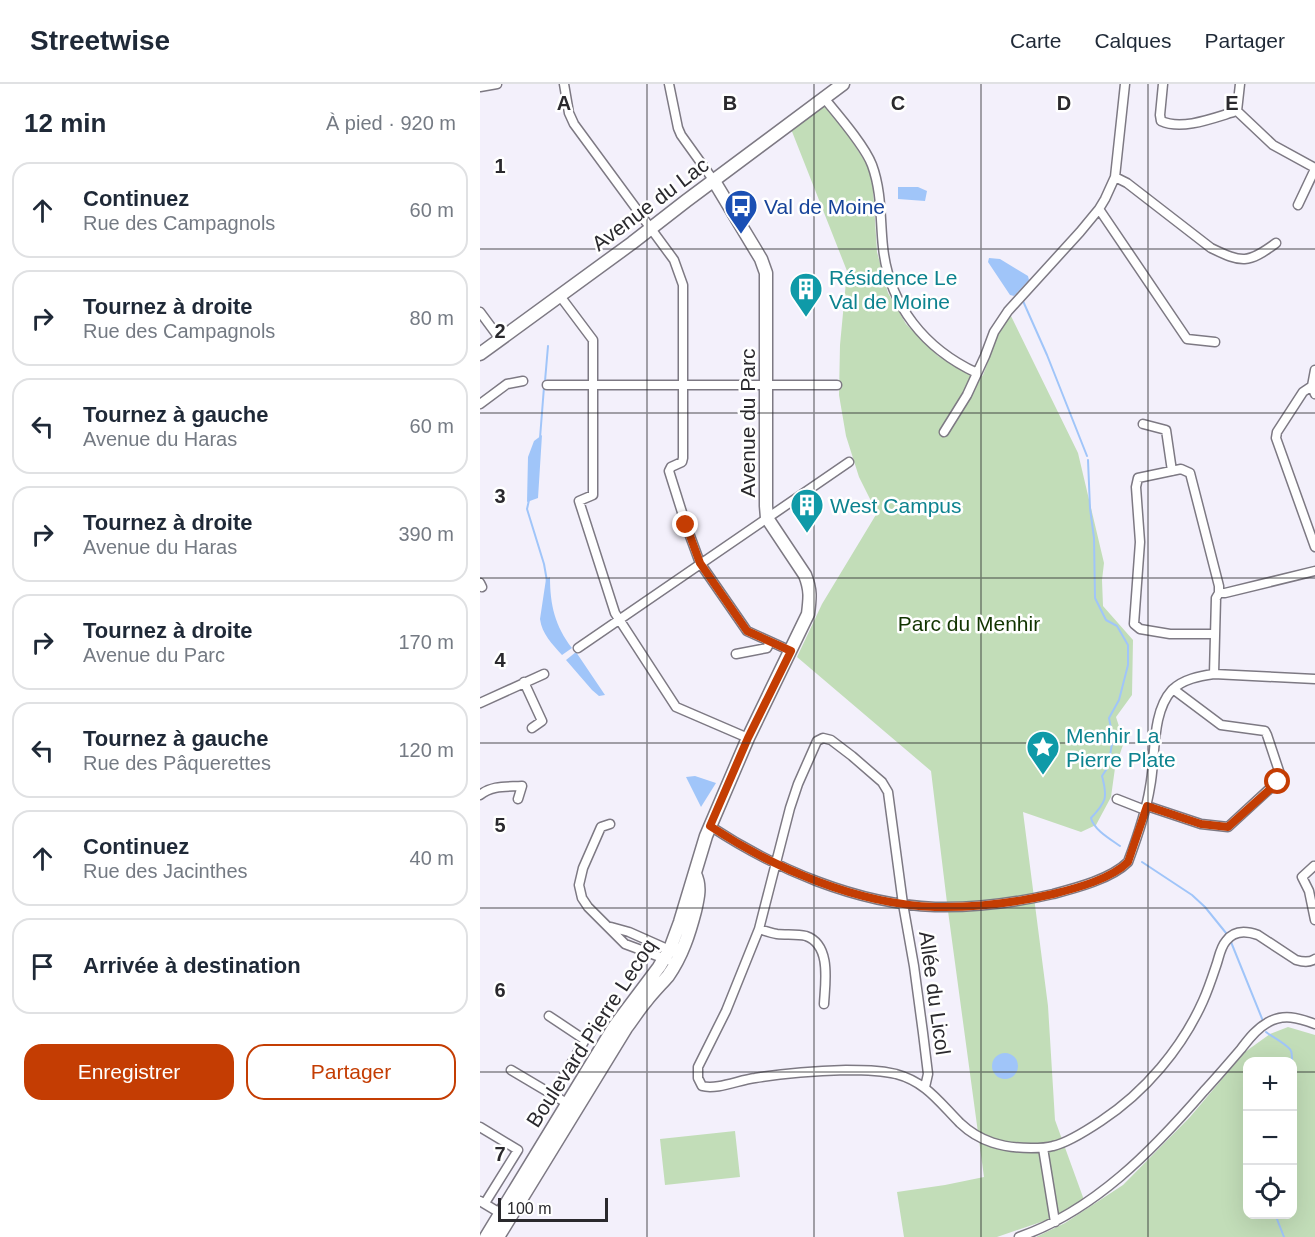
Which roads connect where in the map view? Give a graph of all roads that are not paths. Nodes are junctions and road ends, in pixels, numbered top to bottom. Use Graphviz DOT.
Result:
graph roads {
  1 [pos="497,84"];
  2 [pos="564,84"];
  3 [pos="669,84"];
  4 [pos="843,84"];
  5 [pos="1125,84"];
  6 [pos="1163,84"];
  7 [pos="1240,84"];
  8 [pos="480,87"];
  9 [pos="824,98"];
  10 [pos="1237,111"];
  11 [pos="1315,169"];
  12 [pos="1115,177"];
  13 [pos="714,181"];
  14 [pos="1298,205"];
  15 [pos="1099,209"];
  16 [pos="651,228"];
  17 [pos="1276,243"];
  18 [pos="560,296"];
  19 [pos="480,312"];
  20 [pos="500,339"];
  21 [pos="1215,342"];
  22 [pos="480,354"];
  23 [pos="1315,370"];
  24 [pos="977,373"];
  25 [pos="524,381"];
  26 [pos="547,385"];
  27 [pos="593,385"];
  28 [pos="683,385"];
  29 [pos="767,385"];
  30 [pos="837,385"];
  31 [pos="1314,390"];
  32 [pos="480,404"];
  33 [pos="1143,424"];
  34 [pos="944,432"];
  35 [pos="849,462"];
  36 [pos="1172,471"];
  37 [pos="767,518"];
  38 [pos="1315,547"];
  39 [pos="700,563"];
  40 [pos="1315,571"];
  41 [pos="1220,593"];
  42 [pos="619,620"];
  43 [pos="1215,634"];
  44 [pos="770,642"];
  45 [pos="578,648"];
  46 [pos="791,651"];
  47 [pos="736,654"];
  48 [pos="544,674"];
  49 [pos="1214,674"];
  50 [pos="1315,679"];
  51 [pos="524,682"];
  52 [pos="1173,690"];
  53 [pos="480,703"];
  54 [pos="532,729"];
  55 [pos="748,738"];
  56 [pos="480,795"];
  57 [pos="518,799"];
  58 [pos="1117,800"];
  59 [pos="1146,808"];
  60 [pos="610,824"];
  61 [pos="710,826"];
  62 [pos="776,863"];
  63 [pos="1314,866"];
  64 [pos="903,904"];
  65 [pos="1315,920"];
  66 [pos="759,929"];
  67 [pos="672,956"];
  68 [pos="1315,959"];
  69 [pos="824,1004"];
  70 [pos="549,1016"];
  71 [pos="1315,1024"];
  72 [pos="511,1070"];
  73 [pos="924,1087"];
  74 [pos="553,1094"];
  75 [pos="572,1106"];
  76 [pos="480,1127"];
  77 [pos="1043,1148"];
  78 [pos="483,1202"];
  79 [pos="505,1216"];
  80 [pos="1055,1222"];
  81 [pos="486,1237"];
  82 [pos="498,1237"];
  83 [pos="1019,1237"];
  1 -- 8 [label="street"];
  2 -- 16 [label="street"];
  3 -- 13 [label="street"];
  4 -- 9 [label="street, Avenue du Lac"];
  5 -- 12 [label="street"];
  6 -- 10 [label="street"];
  7 -- 10 [label="street"];
  9 -- 13 [label="street, Avenue du Lac"];
  9 -- 24 [label="street"];
  10 -- 11 [label="street"];
  11 -- 14 [label="street"];
  12 -- 15 [label="street"];
  12 -- 17 [label="street"];
  13 -- 16 [label="street, Avenue du Lac"];
  13 -- 29 [label="street, Avenue du Parc"];
  15 -- 21 [label="street"];
  15 -- 24 [label="street"];
  16 -- 18 [label="street, Avenue du Lac"];
  16 -- 28 [label="street"];
  18 -- 20 [label="street, Avenue du Lac"];
  18 -- 27 [label="street"];
  19 -- 20 [label="street"];
  20 -- 22 [label="street, Avenue du Lac"];
  23 -- 31 [label="street"];
  24 -- 34 [label="street"];
  25 -- 32 [label="street"];
  26 -- 27 [label="street"];
  27 -- 28 [label="street"];
  27 -- 42 [label="street"];
  28 -- 29 [label="street"];
  28 -- 39 [label="street"];
  29 -- 30 [label="street"];
  29 -- 37 [label="street, Avenue du Parc"];
  31 -- 38 [label="street"];
  33 -- 36 [label="street"];
  35 -- 37 [label="street"];
  36 -- 41 [label="street"];
  36 -- 43 [label="street"];
  37 -- 39 [label="street"];
  37 -- 46 [label="street, Avenue du Parc"];
  39 -- 42 [label="street"];
  39 -- 44 [label="street"];
  40 -- 41 [label="street"];
  41 -- 43 [label="street"];
  42 -- 45 [label="street"];
  42 -- 55 [label="street"];
  43 -- 49 [label="street"];
  44 -- 46 [label="street"];
  44 -- 47 [label="street"];
  46 -- 55 [label="street, Avenue du Parc"];
  48 -- 51 [label="street"];
  49 -- 50 [label="street"];
  49 -- 52 [label="street"];
  51 -- 53 [label="street"];
  51 -- 54 [label="street"];
  52 -- 59 [label="street"];
  52 -- 59 [label="street"];
  55 -- 61 [label="street, Avenue du Parc"];
  56 -- 57 [label="street"];
  58 -- 59 [label="street"];
  59 -- 64 [label="street"];
  60 -- 67 [label="street"];
  61 -- 62 [label="street"];
  61 -- 67 [label="street, Boulevard Pierre Lecoq"];
  62 -- 64 [label="street"];
  62 -- 64 [label="street, Allée du Licol"];
  62 -- 66 [label="street"];
  63 -- 65 [label="street"];
  64 -- 73 [label="street, Allée du Licol"];
  66 -- 69 [label="street"];
  66 -- 73 [label="street"];
  67 -- 75 [label="street, Boulevard Pierre Lecoq"];
  68 -- 77 [label="street"];
  70 -- 74 [label="street"];
  71 -- 80 [label="street"];
  72 -- 74 [label="street"];
  73 -- 77 [label="street"];
  74 -- 75 [label="street"];
  75 -- 79 [label="street, Boulevard Pierre Lecoq"];
  76 -- 78 [label="street"];
  77 -- 80 [label="street"];
  78 -- 79 [label="street"];
  79 -- 81 [label="street, Boulevard Pierre Lecoq"];
  79 -- 82 [label="street, Boulevard Pierre Lecoq"];
  80 -- 83 [label="street"];
}
